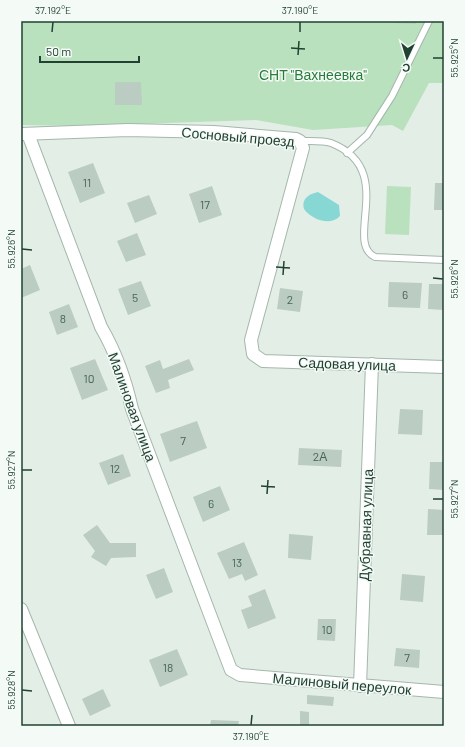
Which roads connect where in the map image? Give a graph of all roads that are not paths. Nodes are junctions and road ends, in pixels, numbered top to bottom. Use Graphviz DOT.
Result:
graph roads {
  1 [pos="429,21"];
  2 [pos="24,134"];
  3 [pos="300,140"];
  4 [pos="347,153"];
  5 [pos="444,260"];
  6 [pos="253,354"];
  7 [pos="372,364"];
  8 [pos="444,367"];
  9 [pos="21,609"];
  10 [pos="240,676"];
  11 [pos="360,686"];
  12 [pos="444,692"];
  13 [pos="69,726"];
  1 -- 4 [label="lane"];
  2 -- 3 [label="street, Сосновый проезд"];
  2 -- 10 [label="street, Малиновая улица"];
  3 -- 4 [label="lane"];
  3 -- 6 [label="street, Сосновый проезд"];
  4 -- 5 [label="lane"];
  6 -- 7 [label="street, Садовая улица"];
  7 -- 8 [label="street, Садовая улица"];
  7 -- 11 [label="street, Дубравная улица"];
  9 -- 13 [label="street"];
  10 -- 11 [label="street, Малиновый переулок"];
  11 -- 12 [label="street, Малиновый переулок"];
}
